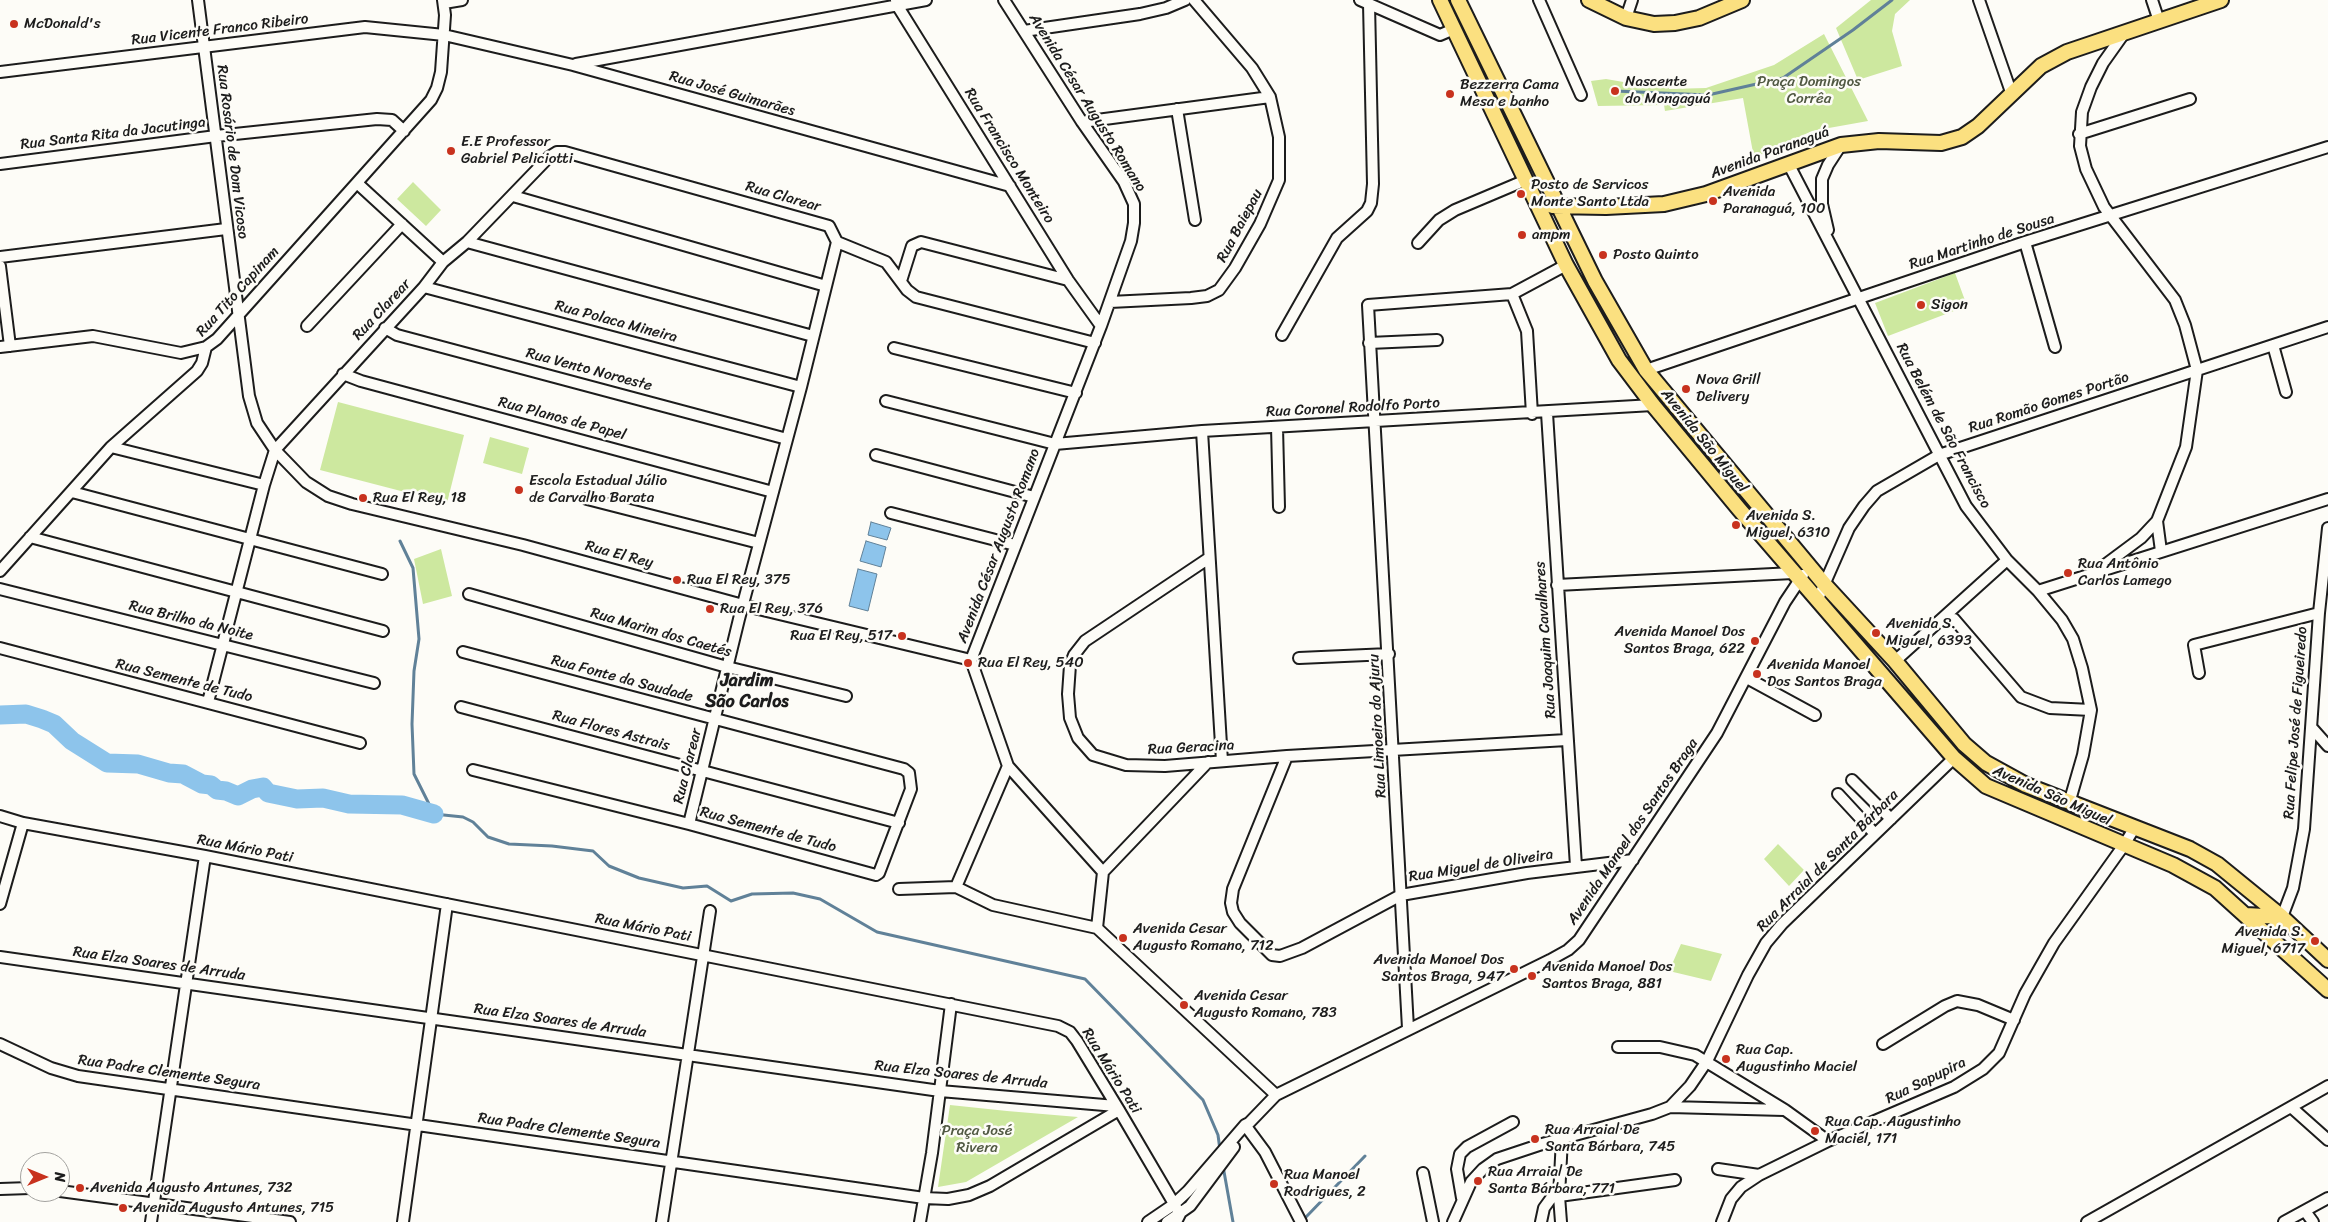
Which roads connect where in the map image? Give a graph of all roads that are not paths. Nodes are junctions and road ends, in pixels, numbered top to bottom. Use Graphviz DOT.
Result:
graph roads {
  1 [pos="198,0"];
  2 [pos="462,0"];
  3 [pos="926,0"];
  4 [pos="1004,0"];
  5 [pos="1184,0"];
  6 [pos="1194,0"];
  7 [pos="1440,0"];
  8 [pos="1458,0"];
  9 [pos="1538,0"];
  10 [pos="1589,0"];
  11 [pos="1632,0"];
  12 [pos="1742,0"];
  13 [pos="1979,0"];
  14 [pos="2152,0"];
  15 [pos="2221,0"];
  16 [pos="444,2"];
  17 [pos="897,2"];
  18 [pos="1364,2"];
  19 [pos="1626,18"];
  20 [pos="2159,21"];
  21 [pos="1454,29"];
  22 [pos="1024,31"];
  23 [pos="2126,31"];
  24 [pos="444,35"];
  25 [pos="204,47"];
  26 [pos="573,65"];
  27 [pos="0,72"];
  28 [pos="2011,92"];
  29 [pos="1581,95"];
  30 [pos="1270,97"];
  31 [pos="2190,100"];
  32 [pos="1177,110"];
  33 [pos="1082,122"];
  34 [pos="404,131"];
  35 [pos="2079,134"];
  36 [pos="216,136"];
  37 [pos="1841,145"];
  38 [pos="2328,147"];
  39 [pos="1788,163"];
  40 [pos="0,164"];
  41 [pos="357,183"];
  42 [pos="1010,186"];
  43 [pos="1528,186"];
  44 [pos="513,196"];
  45 [pos="1561,207"];
  46 [pos="2111,216"];
  47 [pos="1195,220"];
  48 [pos="402,224"];
  49 [pos="226,229"];
  50 [pos="467,242"];
  51 [pos="837,242"];
  52 [pos="2025,242"];
  53 [pos="1418,243"];
  54 [pos="1832,248"];
  55 [pos="0,257"];
  56 [pos="443,262"];
  57 [pos="1566,265"];
  58 [pos="0,266"];
  59 [pos="1068,280"];
  60 [pos="901,281"];
  61 [pos="826,286"];
  62 [pos="424,287"];
  63 [pos="1512,294"];
  64 [pos="1858,298"];
  65 [pos="1110,302"];
  66 [pos="239,312"];
  67 [pos="307,326"];
  68 [pos="1101,326"];
  69 [pos="2328,327"];
  70 [pos="385,328"];
  71 [pos="1282,335"];
  72 [pos="813,336"];
  73 [pos="1437,340"];
  74 [pos="1095,343"];
  75 [pos="1369,343"];
  76 [pos="2273,345"];
  77 [pos="5,346"];
  78 [pos="206,347"];
  79 [pos="2055,347"];
  80 [pos="894,348"];
  81 [pos="1646,370"];
  82 [pos="2197,370"];
  83 [pos="343,374"];
  84 [pos="801,387"];
  85 [pos="2286,392"];
  86 [pos="1076,393"];
  87 [pos="886,402"];
  88 [pos="1652,405"];
  89 [pos="1548,413"];
  90 [pos="1532,414"];
  91 [pos="1374,422"];
  92 [pos="1277,427"];
  93 [pos="1202,431"];
  94 [pos="787,439"];
  95 [pos="1055,444"];
  96 [pos="111,447"];
  97 [pos="275,450"];
  98 [pos="876,455"];
  99 [pos="1939,455"];
  100 [pos="264,484"];
  101 [pos="72,492"];
  102 [pos="773,492"];
  103 [pos="1034,497"];
  104 [pos="2328,498"];
  105 [pos="587,499"];
  106 [pos="1279,507"];
  107 [pos="892,513"];
  108 [pos="2157,521"];
  109 [pos="2328,528"];
  110 [pos="30,537"];
  111 [pos="250,538"];
  112 [pos="759,543"];
  113 [pos="1015,545"];
  114 [pos="2161,552"];
  115 [pos="1209,558"];
  116 [pos="2007,560"];
  117 [pos="1809,566"];
  118 [pos="0,571"];
  119 [pos="2094,573"];
  120 [pos="382,574"];
  121 [pos="1796,577"];
  122 [pos="1557,585"];
  123 [pos="1825,585"];
  124 [pos="0,589"];
  125 [pos="236,591"];
  126 [pos="2038,591"];
  127 [pos="469,594"];
  128 [pos="1817,601"];
  129 [pos="743,605"];
  130 [pos="2319,613"];
  131 [pos="1954,619"];
  132 [pos="383,631"];
  133 [pos="223,645"];
  134 [pos="0,648"];
  135 [pos="463,652"];
  136 [pos="1389,654"];
  137 [pos="1299,658"];
  138 [pos="971,660"];
  139 [pos="1895,662"];
  140 [pos="727,667"];
  141 [pos="2199,673"];
  142 [pos="1747,678"];
  143 [pos="374,683"];
  144 [pos="846,696"];
  145 [pos="208,702"];
  146 [pos="461,707"];
  147 [pos="2091,710"];
  148 [pos="1816,715"];
  149 [pos="716,719"];
  150 [pos="2312,728"];
  151 [pos="1567,740"];
  152 [pos="360,743"];
  153 [pos="2328,746"];
  154 [pos="1394,750"];
  155 [pos="1287,756"];
  156 [pos="1954,758"];
  157 [pos="1222,761"];
  158 [pos="1208,762"];
  159 [pos="1008,766"];
  160 [pos="473,770"];
  161 [pos="702,771"];
  162 [pos="1852,780"];
  163 [pos="1838,794"];
  164 [pos="2070,800"];
  165 [pos="0,816"];
  166 [pos="1891,819"];
  167 [pos="23,823"];
  168 [pos="898,823"];
  169 [pos="690,824"];
  170 [pos="2134,827"];
  171 [pos="1875,834"];
  172 [pos="2124,845"];
  173 [pos="205,856"];
  174 [pos="1633,860"];
  175 [pos="1576,866"];
  176 [pos="1103,872"];
  177 [pos="956,887"];
  178 [pos="899,889"];
  179 [pos="1401,894"];
  180 [pos="0,904"];
  181 [pos="447,904"];
  182 [pos="710,911"];
  183 [pos="2246,915"];
  184 [pos="2282,917"];
  185 [pos="1097,928"];
  186 [pos="2270,937"];
  187 [pos="702,955"];
  188 [pos="0,957"];
  189 [pos="2328,960"];
  190 [pos="187,982"];
  191 [pos="2328,990"];
  192 [pos="952,1004"];
  193 [pos="433,1018"];
  194 [pos="2014,1020"];
  195 [pos="1408,1028"];
  196 [pos="0,1044"];
  197 [pos="1883,1044"];
  198 [pos="1618,1047"];
  199 [pos="687,1054"];
  200 [pos="1707,1060"];
  201 [pos="2328,1086"];
  202 [pos="170,1089"];
  203 [pos="940,1091"];
  204 [pos="1276,1095"];
  205 [pos="1670,1107"];
  206 [pos="2291,1107"];
  207 [pos="1118,1108"];
  208 [pos="1785,1110"];
  209 [pos="1513,1122"];
  210 [pos="417,1124"];
  211 [pos="1247,1125"];
  212 [pos="1562,1139"];
  213 [pos="2328,1140"];
  214 [pos="1828,1141"];
  215 [pos="671,1162"];
  216 [pos="1718,1169"];
  217 [pos="1210,1172"];
  218 [pos="1423,1173"];
  219 [pos="1759,1174"];
  220 [pos="1675,1180"];
  221 [pos="20,1188"];
  222 [pos="0,1189"];
  223 [pos="70,1192"];
  224 [pos="1559,1196"];
  225 [pos="924,1198"];
  226 [pos="1462,1198"];
  227 [pos="2328,1198"];
  228 [pos="153,1202"];
  229 [pos="1173,1205"];
  230 [pos="2305,1211"];
  231 [pos="1178,1218"];
  232 [pos="151,1222"];
  233 [pos="290,1222"];
  234 [pos="403,1222"];
  235 [pos="662,1222"];
  236 [pos="920,1222"];
  237 [pos="1148,1222"];
  238 [pos="1167,1222"];
  239 [pos="1301,1222"];
  240 [pos="1433,1222"];
  241 [pos="1453,1222"];
  242 [pos="1541,1222"];
  243 [pos="1561,1222"];
  244 [pos="1722,1222"];
  245 [pos="2087,1222"];
  246 [pos="2284,1222"];
  247 [pos="2312,1222"];
  1 -- 25 [label="street, Rua Rosário de Dom Vicoso"];
  2 -- 16 [label="street"];
  3 -- 17 [label="street"];
  4 -- 22 [label="street, Avenida César Augusto Romano"];
  5 -- 22 [label="street"];
  6 -- 30 [label="street, Rua Baiepau"];
  7 -- 21 [label="main road, Avenida São Miguel"];
  8 -- 45 [label="main road, Avenida São Miguel"];
  9 -- 29 [label="street"];
  10 -- 19 [label="main road"];
  11 -- 19 [label="street"];
  12 -- 19 [label="main road"];
  13 -- 28 [label="street"];
  14 -- 20 [label="street"];
  15 -- 20 [label="main road, Avenida Paranaguá"];
  16 -- 24 [label="street, Rua Tito Capinam"];
  17 -- 26 [label="street"];
  17 -- 42 [label="street, Rua Francisco Monteiro"];
  18 -- 21 [label="street"];
  18 -- 71 [label="street"];
  20 -- 23 [label="main road, Avenida Paranaguá"];
  21 -- 43 [label="main road, Avenida São Miguel"];
  22 -- 33 [label="street, Avenida César Augusto Romano"];
  23 -- 28 [label="main road, Avenida Paranaguá"];
  23 -- 35 [label="street"];
  24 -- 25 [label="street, Rua Vicente Franco Ribeiro"];
  24 -- 26 [label="street, Rua José Guimarães"];
  24 -- 34 [label="street, Rua Tito Capinam"];
  25 -- 27 [label="street, Rua Vicente Franco Ribeiro"];
  25 -- 36 [label="street, Rua Rosário de Dom Vicoso"];
  26 -- 42 [label="street, Rua José Guimarães"];
  28 -- 37 [label="main road, Avenida Paranaguá"];
  30 -- 32 [label="street"];
  30 -- 65 [label="street, Rua Baiepau"];
  31 -- 35 [label="street"];
  32 -- 33 [label="street"];
  32 -- 47 [label="street"];
  33 -- 65 [label="street, Avenida César Augusto Romano"];
  34 -- 36 [label="street, Rua Santa Rita da Jacutinga"];
  34 -- 41 [label="street, Rua Tito Capinam"];
  35 -- 46 [label="street"];
  36 -- 40 [label="street, Rua Santa Rita da Jacutinga"];
  36 -- 49 [label="street, Rua Rosário de Dom Vicoso"];
  37 -- 39 [label="main road, Avenida Paranaguá"];
  37 -- 54 [label="street, Rua Belém de São Francisco"];
  38 -- 46 [label="street, Rua Martinho de Sousa"];
  39 -- 45 [label="main road, Avenida Paranaguá"];
  39 -- 54 [label="street, Rua Belém de São Francisco"];
  41 -- 48 [label="street"];
  41 -- 66 [label="street, Rua Tito Capinam"];
  42 -- 59 [label="street, Rua Francisco Monteiro"];
  43 -- 45 [label="main road"];
  43 -- 53 [label="street"];
  43 -- 57 [label="main road, Avenida São Miguel"];
  44 -- 50 [label="street, Rua Clarear"];
  44 -- 51 [label="street, Rua Clarear"];
  44 -- 61 [label="street"];
  45 -- 81 [label="main road, Avenida São Miguel"];
  46 -- 52 [label="street, Rua Martinho de Sousa"];
  46 -- 82 [label="street"];
  48 -- 56 [label="street"];
  48 -- 67 [label="street"];
  49 -- 55 [label="street"];
  49 -- 66 [label="street, Rua Rosário de Dom Vicoso"];
  50 -- 56 [label="street, Rua Clarear"];
  50 -- 72 [label="street"];
  51 -- 60 [label="street"];
  51 -- 61 [label="street, Rua Clarear"];
  52 -- 64 [label="street, Rua Martinho de Sousa"];
  52 -- 79 [label="street"];
  54 -- 64 [label="street, Rua Belém de São Francisco"];
  56 -- 62 [label="street, Rua Clarear"];
  57 -- 63 [label="street"];
  57 -- 88 [label="main road, Avenida São Miguel"];
  58 -- 77 [label="street"];
  59 -- 60 [label="street"];
  59 -- 68 [label="street, Rua Francisco Monteiro"];
  60 -- 74 [label="street"];
  61 -- 72 [label="street, Rua Clarear"];
  62 -- 70 [label="street, Rua Clarear"];
  62 -- 84 [label="street, Rua Polaca Mineira"];
  63 -- 75 [label="street, Rua Limoeiro do Ajuru"];
  63 -- 90 [label="street"];
  64 -- 81 [label="street, Rua Martinho de Sousa"];
  64 -- 99 [label="street, Rua Belém de São Francisco"];
  65 -- 68 [label="street, Avenida César Augusto Romano"];
  66 -- 78 [label="street, Rua Tito Capinam"];
  66 -- 97 [label="street, Rua Rosário de Dom Vicoso"];
  68 -- 74 [label="street, Avenida César Augusto Romano"];
  69 -- 76 [label="street, Rua Romão Gomes Portão"];
  70 -- 83 [label="street, Rua Clarear"];
  70 -- 94 [label="street, Rua Vento Noroeste"];
  72 -- 84 [label="street, Rua Clarear"];
  73 -- 75 [label="street"];
  74 -- 86 [label="street, Avenida César Augusto Romano"];
  75 -- 91 [label="street, Rua Limoeiro do Ajuru"];
  76 -- 82 [label="street, Rua Romão Gomes Portão"];
  76 -- 85 [label="street"];
  77 -- 78 [label="street"];
  78 -- 96 [label="street, Rua Tito Capinam"];
  80 -- 86 [label="street"];
  81 -- 117 [label="main road, Avenida São Miguel"];
  82 -- 99 [label="street, Rua Romão Gomes Portão"];
  82 -- 108 [label="street"];
  83 -- 97 [label="street, Rua Clarear"];
  83 -- 102 [label="street, Rua Planos de Papel"];
  84 -- 94 [label="street, Rua Clarear"];
  86 -- 95 [label="street, Avenida César Augusto Romano"];
  87 -- 95 [label="street, Rua Coronel Rodolfo Porto"];
  88 -- 89 [label="street, Rua Coronel Rodolfo Porto"];
  88 -- 121 [label="main road, Avenida São Miguel"];
  89 -- 90 [label="street, Rua Coronel Rodolfo Porto"];
  89 -- 122 [label="street, Rua Joaquim Cavalhares"];
  90 -- 91 [label="street, Rua Coronel Rodolfo Porto"];
  91 -- 92 [label="street, Rua Coronel Rodolfo Porto"];
  91 -- 136 [label="street, Rua Limoeiro do Ajuru"];
  92 -- 93 [label="street, Rua Coronel Rodolfo Porto"];
  92 -- 106 [label="street"];
  93 -- 95 [label="street, Rua Coronel Rodolfo Porto"];
  93 -- 115 [label="street"];
  94 -- 102 [label="street, Rua Clarear"];
  95 -- 103 [label="street, Avenida César Augusto Romano"];
  96 -- 100 [label="street"];
  96 -- 101 [label="street, Rua Tito Capinam"];
  97 -- 100 [label="street"];
  97 -- 129 [label="street, Rua El Rey"];
  98 -- 103 [label="street"];
  99 -- 116 [label="street, Rua Belém de São Francisco"];
  99 -- 123 [label="street, Rua Romão Gomes Portão"];
  100 -- 111 [label="street"];
  101 -- 110 [label="street, Rua Tito Capinam"];
  101 -- 111 [label="street"];
  102 -- 112 [label="street, Rua Clarear"];
  103 -- 113 [label="street, Avenida César Augusto Romano"];
  104 -- 114 [label="street"];
  105 -- 112 [label="street"];
  107 -- 113 [label="street"];
  108 -- 114 [label="street"];
  108 -- 119 [label="street"];
  109 -- 130 [label="street, Rua Felipe José de Figueiredo"];
  110 -- 118 [label="street, Rua Tito Capinam"];
  110 -- 125 [label="street"];
  111 -- 120 [label="street"];
  111 -- 125 [label="street"];
  112 -- 129 [label="street, Rua Clarear"];
  113 -- 138 [label="street, Avenida César Augusto Romano"];
  114 -- 119 [label="street"];
  115 -- 157 [label="street"];
  115 -- 158 [label="street, Rua Geracina"];
  116 -- 126 [label="street, Rua Belém de São Francisco"];
  116 -- 139 [label="street"];
  117 -- 121 [label="street, Avenida Manoel dos Santos Braga"];
  117 -- 123 [label="main road, Avenida São Miguel"];
  119 -- 126 [label="street"];
  121 -- 122 [label="street"];
  121 -- 128 [label="main road, Avenida São Miguel"];
  121 -- 142 [label="street, Avenida Manoel dos Santos Braga"];
  122 -- 151 [label="street, Rua Joaquim Cavalhares"];
  123 -- 128 [label="street, Rua Romão Gomes Portão"];
  123 -- 139 [label="main road, Avenida São Miguel"];
  124 -- 133 [label="street, Rua Brilho da Noite"];
  125 -- 132 [label="street"];
  125 -- 133 [label="street"];
  126 -- 147 [label="street, Rua Belém de São Francisco"];
  127 -- 140 [label="street, Rua Marim dos Caetés"];
  128 -- 156 [label="main road, Avenida São Miguel"];
  129 -- 138 [label="street, Rua El Rey"];
  129 -- 140 [label="street, Rua Clarear"];
  130 -- 141 [label="street"];
  130 -- 150 [label="street, Rua Felipe José de Figueiredo"];
  131 -- 147 [label="street"];
  133 -- 143 [label="street, Rua Brilho da Noite"];
  133 -- 145 [label="street"];
  134 -- 145 [label="street, Rua Semente de Tudo"];
  135 -- 149 [label="street, Rua Fonte da Saudade"];
  136 -- 137 [label="street"];
  136 -- 154 [label="street, Rua Limoeiro do Ajuru"];
  138 -- 159 [label="street, Avenida César Augusto Romano"];
  139 -- 164 [label="main road, Avenida São Miguel"];
  140 -- 144 [label="street, Rua Marim dos Caetés"];
  140 -- 149 [label="street, Rua Clarear"];
  142 -- 148 [label="street"];
  142 -- 174 [label="street, Avenida Manoel dos Santos Braga"];
  145 -- 152 [label="street, Rua Semente de Tudo"];
  146 -- 161 [label="street, Rua Flores Astrais"];
  147 -- 164 [label="street, Rua Belém de São Francisco"];
  149 -- 161 [label="street, Rua Clarear"];
  149 -- 168 [label="street, Rua Fonte da Saudade"];
  150 -- 153 [label="street"];
  150 -- 184 [label="street, Rua Felipe José de Figueiredo"];
  151 -- 154 [label="street, Rua Geracina"];
  151 -- 175 [label="street, Rua Joaquim Cavalhares"];
  154 -- 155 [label="street, Rua Geracina"];
  154 -- 179 [label="street, Rua Limoeiro do Ajuru"];
  155 -- 157 [label="street, Rua Geracina"];
  155 -- 179 [label="street, Rua Miguel de Oliveira"];
  156 -- 166 [label="street, Rua Arraial de Santa Bárbara"];
  156 -- 172 [label="main road, Avenida São Miguel"];
  157 -- 158 [label="street, Rua Geracina"];
  158 -- 176 [label="street"];
  159 -- 176 [label="street, Avenida César Augusto Romano"];
  159 -- 177 [label="street"];
  160 -- 169 [label="street, Rua Semente de Tudo"];
  161 -- 168 [label="street, Rua Flores Astrais"];
  161 -- 169 [label="street, Rua Clarear"];
  162 -- 166 [label="street"];
  163 -- 171 [label="street"];
  164 -- 170 [label="main road, Avenida São Miguel"];
  165 -- 167 [label="street, Rua Mário Pati"];
  166 -- 171 [label="street, Rua Arraial de Santa Bárbara"];
  167 -- 173 [label="street, Rua Mário Pati"];
  167 -- 180 [label="street"];
  168 -- 169 [label="street, Rua Semente de Tudo"];
  170 -- 172 [label="street, Rua Sapupira"];
  170 -- 184 [label="main road, Avenida São Miguel"];
  171 -- 200 [label="street, Rua Arraial de Santa Bárbara"];
  172 -- 183 [label="main road, Avenida São Miguel"];
  172 -- 194 [label="street, Rua Sapupira"];
  173 -- 181 [label="street, Rua Mário Pati"];
  173 -- 190 [label="street"];
  174 -- 175 [label="street, Rua Miguel de Oliveira"];
  174 -- 195 [label="street, Avenida Manoel dos Santos Braga"];
  175 -- 179 [label="street, Rua Miguel de Oliveira"];
  176 -- 185 [label="street"];
  177 -- 178 [label="street"];
  177 -- 185 [label="street"];
  179 -- 195 [label="street, Rua Limoeiro do Ajuru"];
  181 -- 187 [label="street, Rua Mário Pati"];
  181 -- 193 [label="street"];
  182 -- 187 [label="street"];
  183 -- 184 [label="main road"];
  183 -- 186 [label="main road, Avenida São Miguel"];
  184 -- 186 [label="main road"];
  184 -- 189 [label="main road, Avenida São Miguel"];
  185 -- 204 [label="street"];
  186 -- 191 [label="main road, Avenida São Miguel"];
  187 -- 192 [label="street, Rua Mário Pati"];
  187 -- 199 [label="street"];
  188 -- 190 [label="street, Rua Elza Soares de Arruda"];
  190 -- 193 [label="street, Rua Elza Soares de Arruda"];
  190 -- 202 [label="street"];
  192 -- 203 [label="street"];
  192 -- 207 [label="street, Rua Mário Pati"];
  193 -- 199 [label="street, Rua Elza Soares de Arruda"];
  193 -- 210 [label="street"];
  194 -- 197 [label="street"];
  194 -- 214 [label="street, Rua Sapupira"];
  195 -- 204 [label="street, Avenida Manoel dos Santos Braga"];
  196 -- 202 [label="street, Rua Padre Clemente Segura"];
  198 -- 200 [label="street"];
  199 -- 203 [label="street, Rua Elza Soares de Arruda"];
  199 -- 215 [label="street"];
  200 -- 205 [label="street, Rua Arraial de Santa Bárbara"];
  200 -- 208 [label="street"];
  201 -- 206 [label="street"];
  202 -- 210 [label="street, Rua Padre Clemente Segura"];
  202 -- 228 [label="street"];
  203 -- 207 [label="street, Rua Elza Soares de Arruda"];
  203 -- 225 [label="street"];
  204 -- 211 [label="street, Avenida Manoel dos Santos Braga"];
  205 -- 208 [label="street"];
  205 -- 212 [label="street, Rua Arraial de Santa Bárbara"];
  206 -- 213 [label="street"];
  206 -- 245 [label="street"];
  207 -- 225 [label="street, Rua Padre Clemente Segura"];
  207 -- 229 [label="street, Rua Mário Pati"];
  208 -- 214 [label="street"];
  209 -- 226 [label="street"];
  210 -- 215 [label="street, Rua Padre Clemente Segura"];
  210 -- 234 [label="street"];
  211 -- 217 [label="street, Avenida Manoel dos Santos Braga"];
  211 -- 239 [label="street"];
  212 -- 224 [label="street"];
  212 -- 226 [label="street, Rua Arraial de Santa Bárbara"];
  214 -- 219 [label="street, Rua Sapupira"];
  215 -- 225 [label="street, Rua Padre Clemente Segura"];
  215 -- 235 [label="street"];
  216 -- 219 [label="street"];
  217 -- 229 [label="street"];
  217 -- 231 [label="street"];
  218 -- 240 [label="street"];
  219 -- 244 [label="street, Rua Sapupira"];
  220 -- 224 [label="street"];
  221 -- 222 [label="street"];
  223 -- 228 [label="street"];
  224 -- 242 [label="street"];
  224 -- 243 [label="street"];
  225 -- 236 [label="street"];
  226 -- 241 [label="street, Rua Arraial de Santa Bárbara"];
  227 -- 230 [label="street"];
  228 -- 232 [label="street"];
  228 -- 233 [label="street"];
  229 -- 231 [label="street, Rua Mário Pati"];
  229 -- 237 [label="street"];
  230 -- 246 [label="street"];
  230 -- 247 [label="street"];
  231 -- 238 [label="street"];
}
